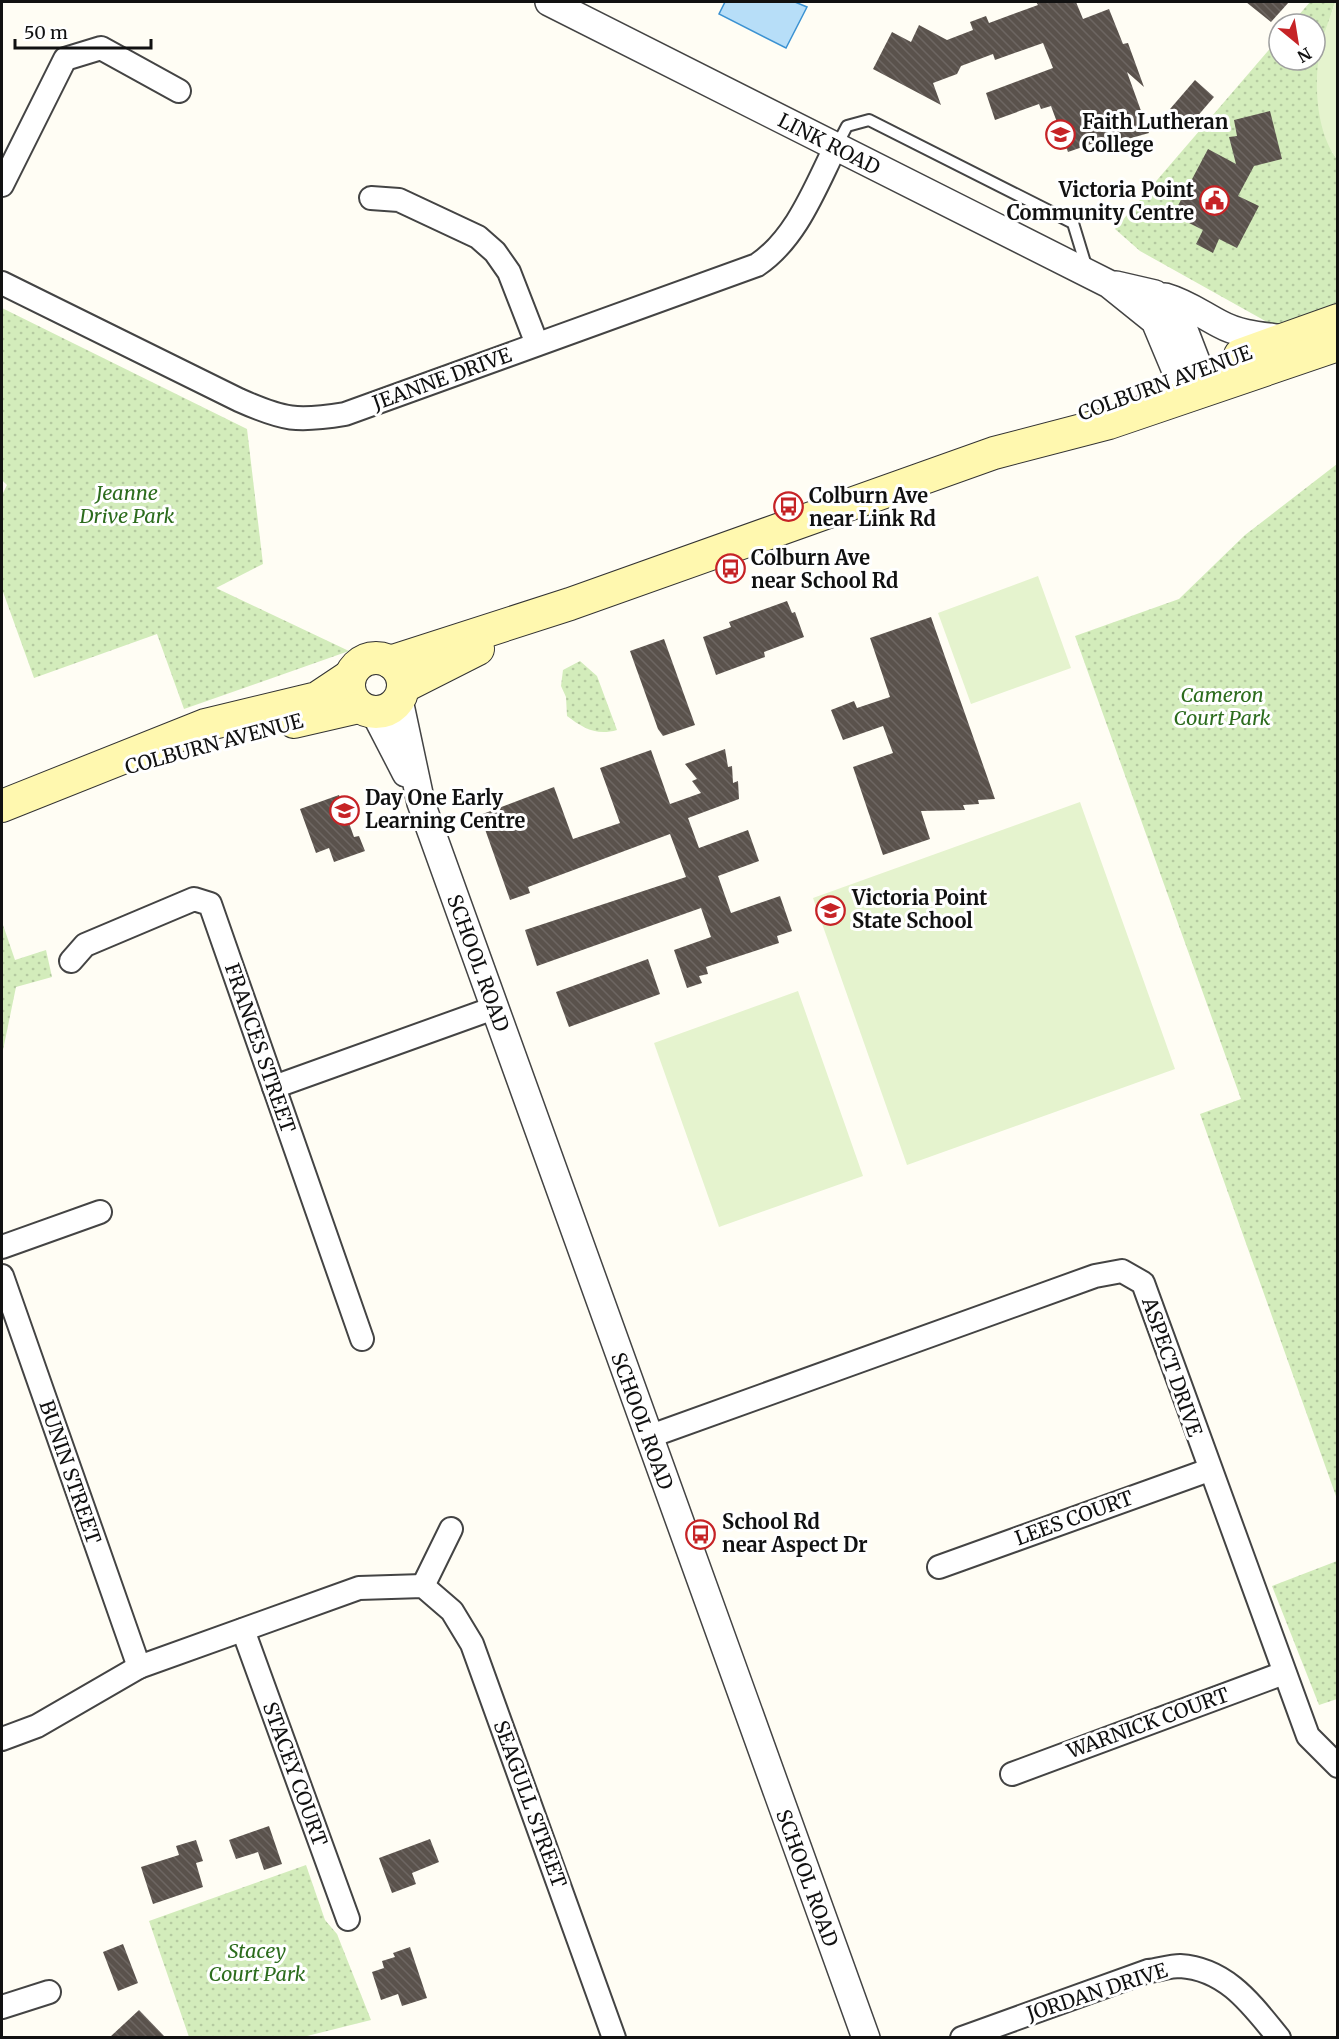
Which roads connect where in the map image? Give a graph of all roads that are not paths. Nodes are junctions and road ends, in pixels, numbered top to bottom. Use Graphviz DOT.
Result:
graph roads {
  1 [pos="549,2"];
  2 [pos="179,91"];
  3 [pos="836,147"];
  4 [pos="2,185"];
  5 [pos="371,198"];
  6 [pos="1099,279"];
  7 [pos="2,283"];
  8 [pos="1155,294"];
  9 [pos="1338,320"];
  10 [pos="1285,339"];
  11 [pos="537,345"];
  12 [pos="1338,345"];
  13 [pos="1193,382"];
  14 [pos="350,676"];
  15 [pos="385,694"];
  16 [pos="69,781"];
  17 [pos="2,806"];
  18 [pos="71,961"];
  19 [pos="494,1008"];
  20 [pos="274,1087"];
  21 [pos="100,1212"];
  22 [pos="2,1247"];
  23 [pos="2,1276"];
  24 [pos="362,1339"];
  25 [pos="648,1437"];
  26 [pos="1209,1470"];
  27 [pos="451,1529"];
  28 [pos="939,1567"];
  29 [pos="423,1586"];
  30 [pos="243,1630"];
  31 [pos="139,1667"];
  32 [pos="1284,1673"];
  33 [pos="2,1739"];
  34 [pos="1338,1766"];
  35 [pos="1012,1774"];
  36 [pos="348,1919"];
  37 [pos="49,1992"];
  38 [pos="2,2007"];
  39 [pos="614,2037"];
  40 [pos="866,2037"];
  41 [pos="962,2037"];
  42 [pos="1279,2037"];
  1 -- 3 [label="street, LINK ROAD"];
  2 -- 4 [label="street"];
  3 -- 6 [label="street, LINK ROAD"];
  3 -- 6 [label="lane"];
  3 -- 11 [label="street, JEANNE DRIVE"];
  5 -- 11 [label="street"];
  6 -- 8 [label="street, LINK ROAD"];
  6 -- 13 [label="street, LINK ROAD"];
  7 -- 11 [label="street, JEANNE DRIVE"];
  8 -- 10 [label="street, LINK ROAD"];
  8 -- 13 [label="street"];
  9 -- 10 [label="main road, COLBURN AVENUE"];
  10 -- 13 [label="main road, COLBURN AVENUE"];
  12 -- 13 [label="main road, COLBURN AVENUE"];
  13 -- 15 [label="main road, COLBURN AVENUE"];
  14 -- 15 [label="main road"];
  14 -- 15 [label="main road, COLBURN AVENUE"];
  14 -- 16 [label="main road, COLBURN AVENUE"];
  15 -- 16 [label="main road, COLBURN AVENUE"];
  15 -- 19 [label="street, SCHOOL ROAD"];
  16 -- 17 [label="main road, COLBURN AVENUE"];
  18 -- 20 [label="street, FRANCES STREET"];
  19 -- 20 [label="street"];
  19 -- 25 [label="street, SCHOOL ROAD"];
  20 -- 24 [label="street, FRANCES STREET"];
  21 -- 22 [label="street"];
  23 -- 31 [label="street, BUNIN STREET"];
  25 -- 26 [label="street, ASPECT DRIVE"];
  25 -- 40 [label="street, SCHOOL ROAD"];
  26 -- 28 [label="street, LEES COURT"];
  26 -- 32 [label="street, ASPECT DRIVE"];
  27 -- 29 [label="street"];
  29 -- 30 [label="street"];
  29 -- 39 [label="street, SEAGULL STREET"];
  30 -- 31 [label="street"];
  30 -- 36 [label="street, STACEY COURT"];
  31 -- 33 [label="street"];
  32 -- 34 [label="street, ASPECT DRIVE"];
  32 -- 35 [label="street, WARNICK COURT"];
  37 -- 38 [label="street"];
  41 -- 42 [label="street, JORDAN DRIVE"];
}
